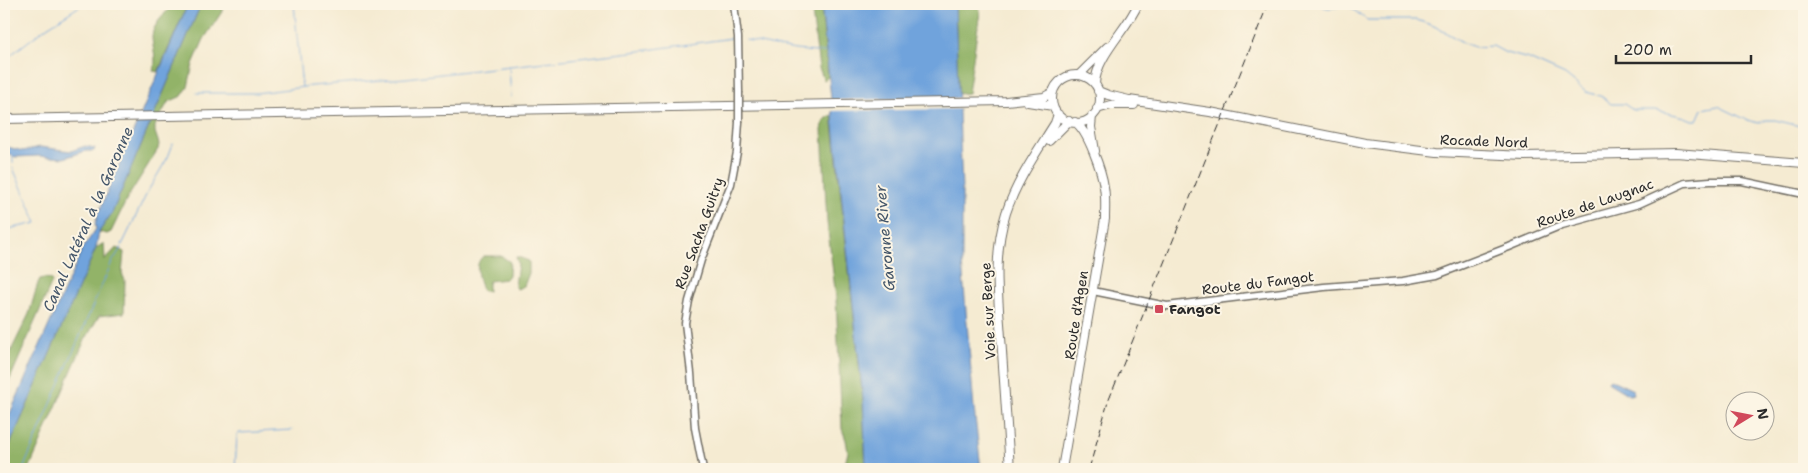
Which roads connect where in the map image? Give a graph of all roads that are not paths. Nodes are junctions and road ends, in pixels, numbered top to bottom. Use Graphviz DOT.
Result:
graph roads {
  1 [pos="734,4"];
  2 [pos="1138,4"];
  3 [pos="1128,23"];
  4 [pos="1079,75"];
  5 [pos="1096,88"];
  6 [pos="1053,92"];
  7 [pos="1010,101"];
  8 [pos="1053,106"];
  9 [pos="1167,106"];
  10 [pos="1094,112"];
  11 [pos="1058,114"];
  12 [pos="4,119"];
  13 [pos="1072,122"];
  14 [pos="1032,160"];
  15 [pos="1804,162"];
  16 [pos="1098,165"];
  17 [pos="1804,194"];
  18 [pos="1428,277"];
  19 [pos="1093,291"];
  20 [pos="703,469"];
  21 [pos="1010,469"];
  22 [pos="1062,469"];
  1 -- 20 [label="street, Rue Sacha Guitry, bridge"];
  2 -- 3 [label="main road"];
  3 -- 4 [label="main road"];
  3 -- 5 [label="main road"];
  4 -- 5 [label="main road"];
  4 -- 6 [label="main road"];
  5 -- 9 [label="main road"];
  5 -- 10 [label="main road"];
  6 -- 7 [label="main road"];
  6 -- 8 [label="main road"];
  7 -- 8 [label="main road"];
  7 -- 12 [label="main road"];
  8 -- 11 [label="main road"];
  9 -- 10 [label="main road"];
  9 -- 15 [label="main road, Rocade Nord"];
  10 -- 13 [label="main road"];
  10 -- 16 [label="main road, Route d'Agen"];
  11 -- 13 [label="main road"];
  11 -- 14 [label="main road"];
  13 -- 14 [label="main road"];
  13 -- 16 [label="main road, Route d'Agen"];
  14 -- 21 [label="main road, Voie sur Berge"];
  16 -- 19 [label="main road, Route d'Agen"];
  17 -- 18 [label="street, Route de Laugnac"];
  18 -- 19 [label="street, Route du Fangot"];
  19 -- 22 [label="main road, Route d'Agen"];
}
